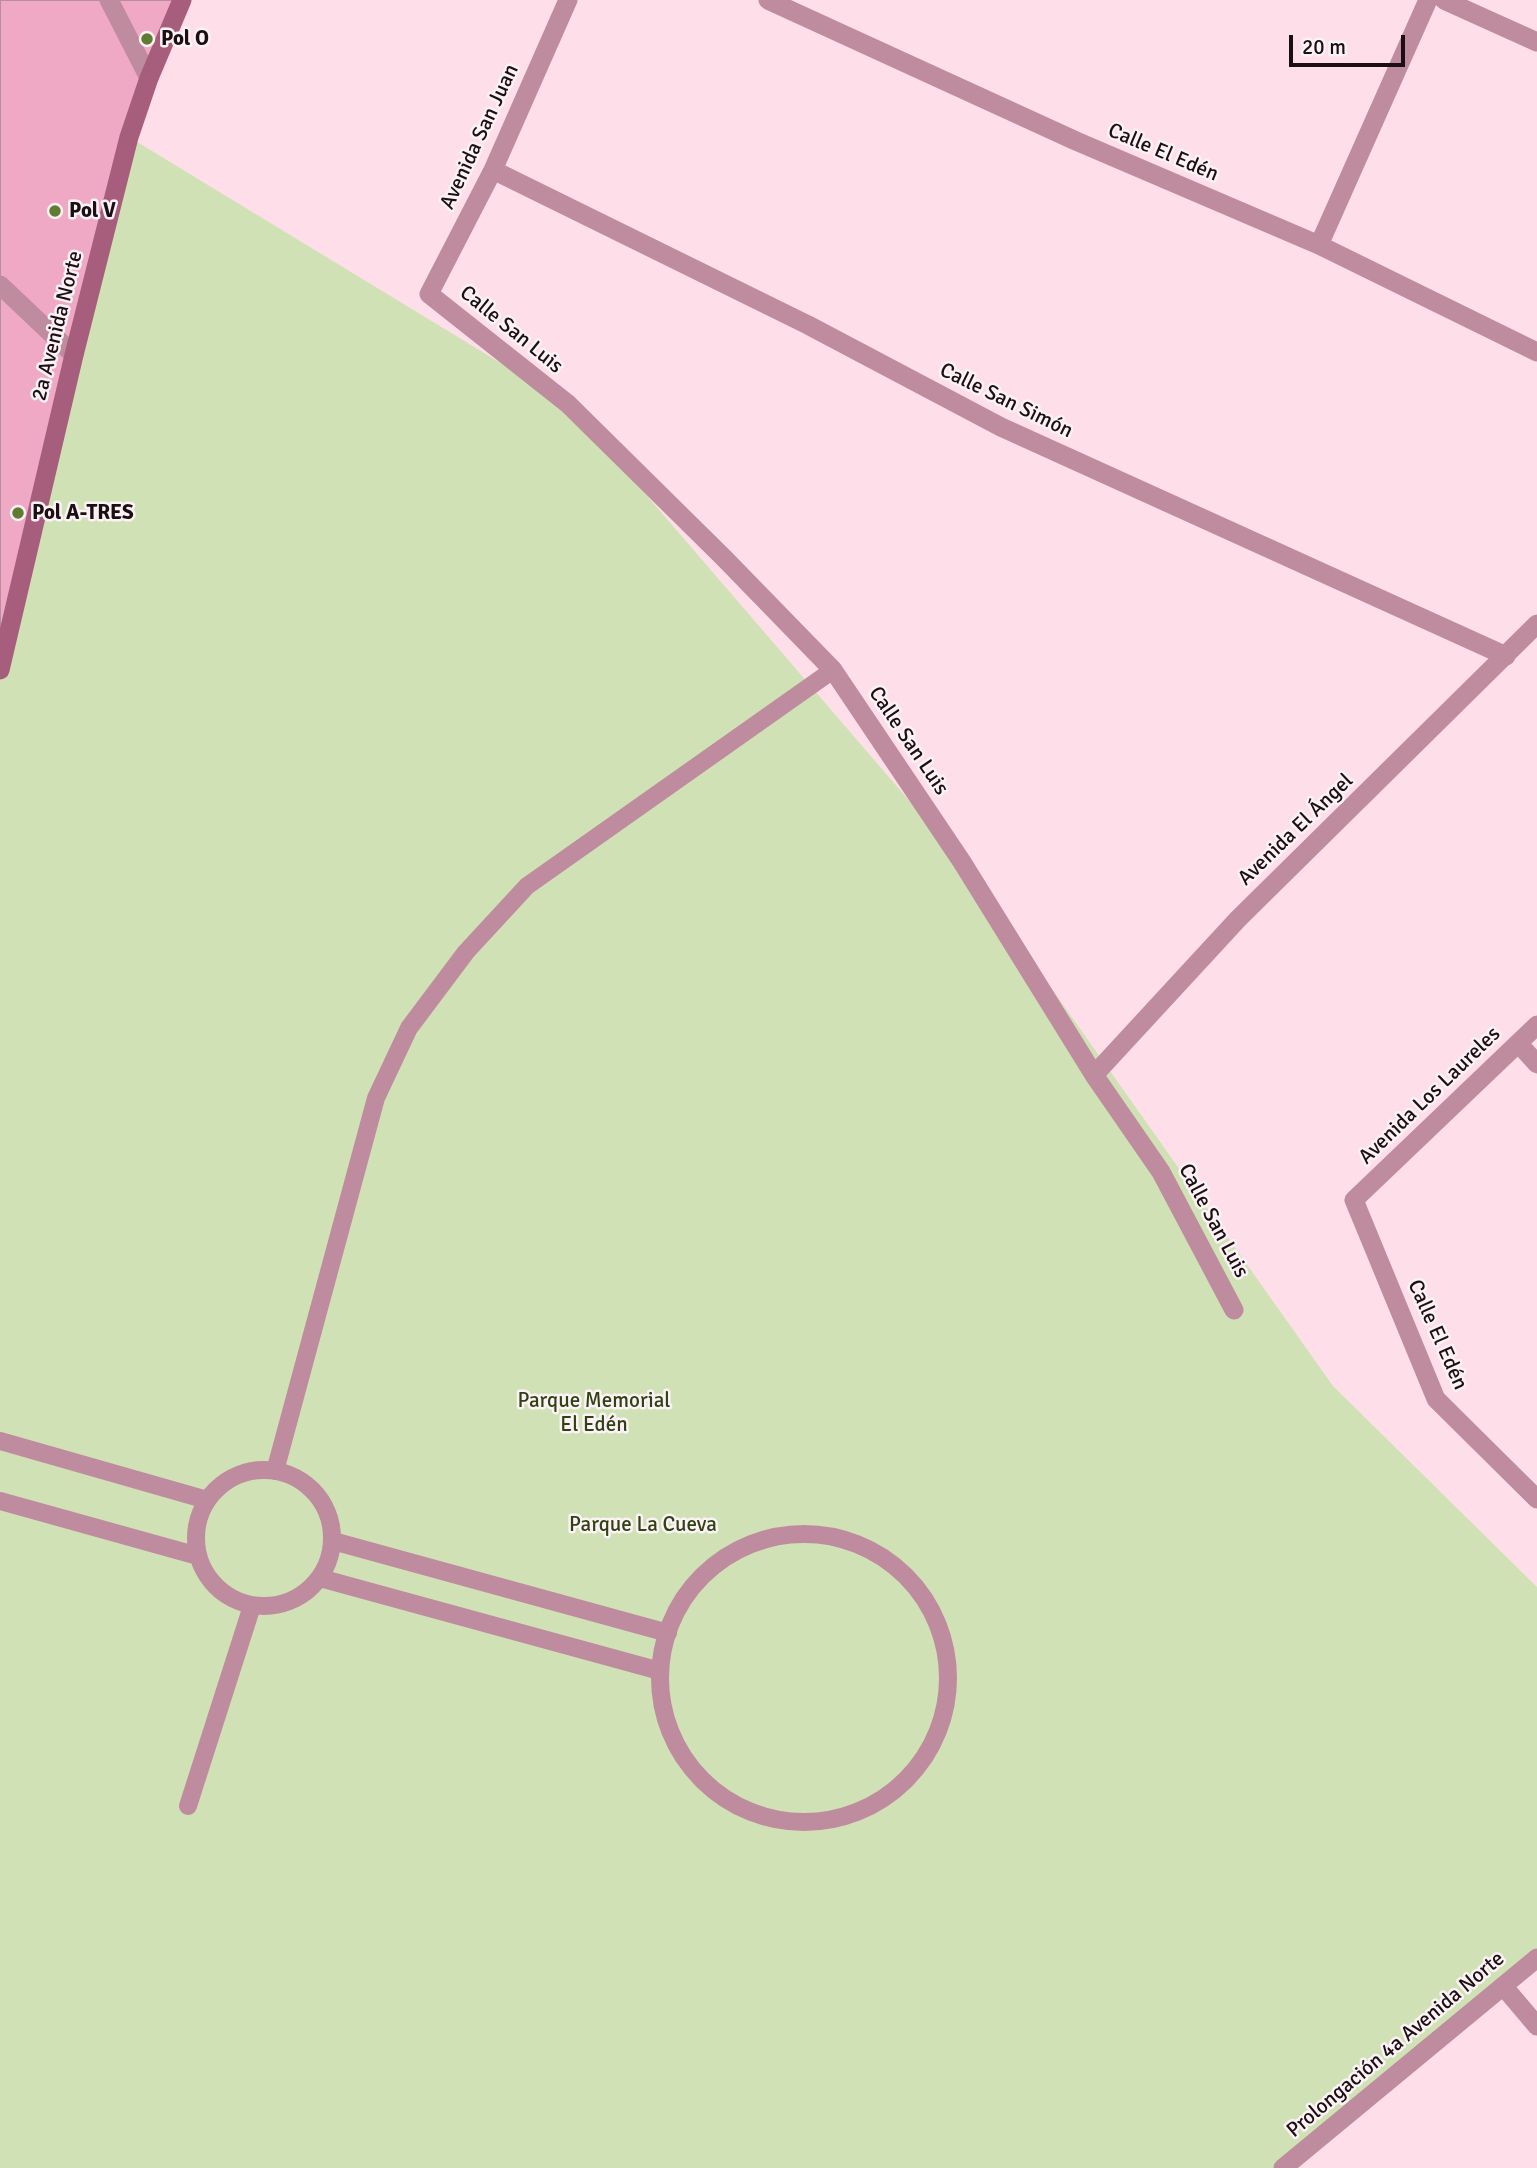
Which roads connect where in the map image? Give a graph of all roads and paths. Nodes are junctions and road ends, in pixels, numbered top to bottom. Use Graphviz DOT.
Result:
graph roads {
  1 [pos="109,0"];
  2 [pos="182,0"];
  3 [pos="568,0"];
  4 [pos="768,0"];
  5 [pos="1428,0"];
  6 [pos="1444,0"];
  7 [pos="1537,42"];
  8 [pos="149,78"];
  9 [pos="494,170"];
  10 [pos="1319,245"];
  11 [pos="0,285"];
  12 [pos="430,292"];
  13 [pos="1537,352"];
  14 [pos="74,355"];
  15 [pos="1537,624"];
  16 [pos="1506,656"];
  17 [pos="0,670"];
  18 [pos="833,670"];
  19 [pos="1537,1025"];
  20 [pos="1518,1043"];
  21 [pos="1537,1064"];
  22 [pos="1094,1075"];
  23 [pos="1354,1200"];
  24 [pos="1234,1310"];
  25 [pos="0,1441"];
  26 [pos="275,1471"];
  27 [pos="1537,1499"];
  28 [pos="207,1500"];
  29 [pos="0,1501"];
  30 [pos="332,1541"];
  31 [pos="198,1556"];
  32 [pos="320,1577"];
  33 [pos="252,1606"];
  34 [pos="668,1633"];
  35 [pos="660,1671"];
  36 [pos="188,1806"];
  37 [pos="1537,1958"];
  38 [pos="1504,1987"];
  39 [pos="1537,2026"];
  40 [pos="1283,2168"];
  1 -- 8 [label="street"];
  2 -- 8 [label="main road, 2a Avenida Norte"];
  3 -- 9 [label="street, Avenida San Juan"];
  4 -- 10 [label="street, Calle El Edén"];
  5 -- 10 [label="street"];
  6 -- 7 [label="street"];
  8 -- 14 [label="main road, 2a Avenida Norte"];
  9 -- 12 [label="street, Avenida San Juan"];
  9 -- 16 [label="street, Calle San Simón"];
  10 -- 13 [label="street, Calle El Edén"];
  11 -- 14 [label="street"];
  12 -- 18 [label="street, Calle San Luis"];
  14 -- 17 [label="main road, 2a Avenida Norte"];
  15 -- 16 [label="street, Avenida El Ángel"];
  16 -- 22 [label="street, Avenida El Ángel"];
  18 -- 22 [label="street, Calle San Luis"];
  18 -- 26 [label="lane"];
  19 -- 20 [label="street, Avenida Los Laureles"];
  20 -- 21 [label="street"];
  20 -- 23 [label="street, Avenida Los Laureles"];
  22 -- 24 [label="street, Calle San Luis"];
  23 -- 27 [label="street, Calle El Edén"];
  25 -- 28 [label="lane"];
  26 -- 28 [label="lane"];
  26 -- 30 [label="lane"];
  28 -- 31 [label="lane"];
  29 -- 31 [label="lane"];
  30 -- 32 [label="lane"];
  30 -- 34 [label="lane"];
  31 -- 33 [label="lane"];
  32 -- 33 [label="lane"];
  32 -- 35 [label="lane"];
  33 -- 36 [label="lane"];
  34 -- 35 [label="lane"];
  34 -- 35 [label="lane"];
  37 -- 38 [label="street, Prolongación 4a Avenida Norte"];
  38 -- 39 [label="street"];
  38 -- 40 [label="street, Prolongación 4a Avenida Norte"];
}
